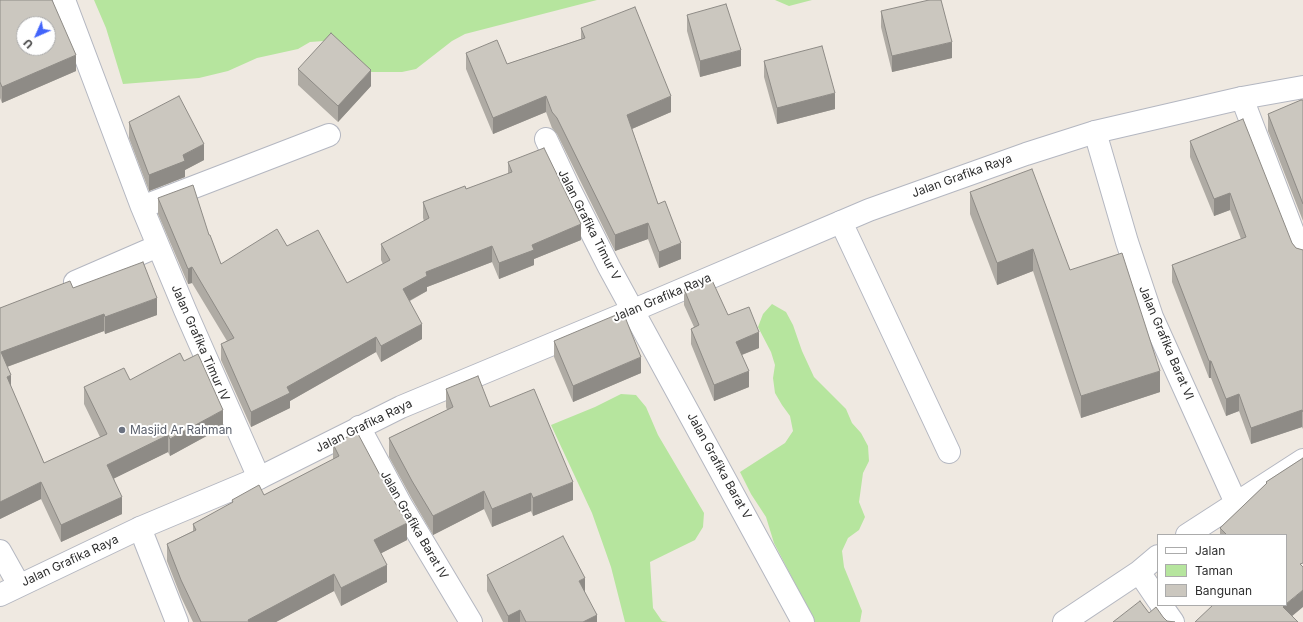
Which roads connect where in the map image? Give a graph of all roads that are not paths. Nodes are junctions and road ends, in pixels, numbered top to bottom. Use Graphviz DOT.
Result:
graph roads {
  1 [pos="64,0"];
  2 [pos="1303,87"];
  3 [pos="1242,98"];
  4 [pos="1095,132"];
  5 [pos="329,135"];
  6 [pos="546,139"];
  7 [pos="142,207"];
  8 [pos="841,222"];
  9 [pos="158,246"];
  10 [pos="1303,255"];
  11 [pos="75,282"];
  12 [pos="634,310"];
  13 [pos="359,427"];
  14 [pos="949,452"];
  15 [pos="1303,460"];
  16 [pos="259,478"];
  17 [pos="1236,503"];
  18 [pos="140,528"];
  19 [pos="1189,534"];
  20 [pos="0,551"];
  21 [pos="1157,557"];
  22 [pos="1139,572"];
  23 [pos="9,590"];
  24 [pos="1157,599"];
  25 [pos="1162,606"];
  26 [pos="177,622"];
  27 [pos="471,622"];
  28 [pos="803,622"];
  29 [pos="1064,622"];
  30 [pos="1173,622"];
  1 -- 7 [label="street, Jalan Grafika Timur IV"];
  2 -- 3 [label="street, Jalan Grafika Raya"];
  3 -- 4 [label="street, Jalan Grafika Raya"];
  3 -- 10 [label="street"];
  4 -- 8 [label="street, Jalan Grafika Raya"];
  4 -- 17 [label="street, Jalan Grafika Barat VI"];
  5 -- 7 [label="street"];
  6 -- 12 [label="street, Jalan Grafika Timur V"];
  7 -- 9 [label="street, Jalan Grafika Timur IV"];
  8 -- 12 [label="street, Jalan Grafika Raya"];
  8 -- 14 [label="street"];
  9 -- 11 [label="street"];
  9 -- 16 [label="street, Jalan Grafika Timur IV"];
  12 -- 13 [label="street, Jalan Grafika Raya"];
  12 -- 28 [label="street, Jalan Grafika Barat V"];
  13 -- 16 [label="street, Jalan Grafika Raya"];
  13 -- 27 [label="street, Jalan Grafika Barat IV"];
  15 -- 17 [label="street"];
  16 -- 18 [label="street, Jalan Grafika Raya"];
  17 -- 19 [label="street"];
  18 -- 23 [label="street, Jalan Grafika Raya"];
  18 -- 26 [label="street"];
  20 -- 23 [label="street"];
  21 -- 22 [label="street"];
  22 -- 24 [label="street"];
  22 -- 29 [label="street"];
  25 -- 30 [label="street"];
}
